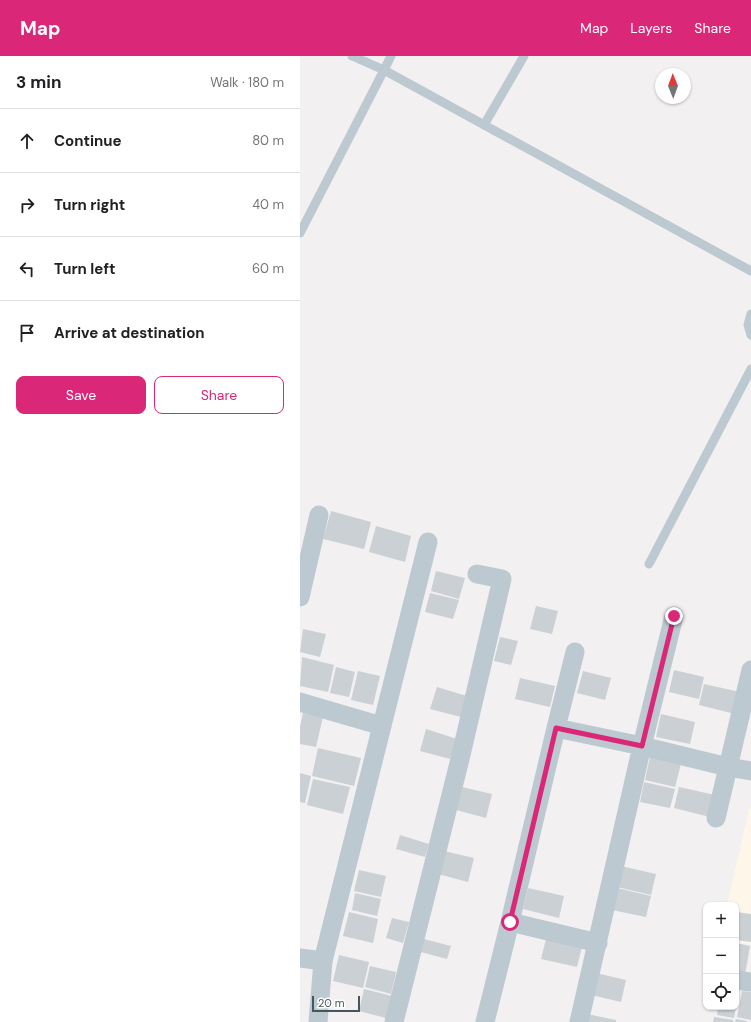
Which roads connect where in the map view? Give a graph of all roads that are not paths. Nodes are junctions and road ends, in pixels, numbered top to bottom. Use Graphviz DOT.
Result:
graph roads {
  1 [pos="352,56"];
  2 [pos="391,56"];
  3 [pos="524,56"];
  4 [pos="384,70"];
  5 [pos="484,125"];
  6 [pos="300,233"];
  7 [pos="751,271"];
  8 [pos="751,314"];
  9 [pos="751,335"];
  10 [pos="751,368"];
  11 [pos="319,515"];
  12 [pos="428,542"];
  13 [pos="649,564"];
  14 [pos="478,574"];
  15 [pos="300,597"];
  16 [pos="674,616"];
  17 [pos="575,652"];
  18 [pos="751,670"];
  19 [pos="300,702"];
  20 [pos="382,726"];
  21 [pos="556,728"];
  22 [pos="642,746"];
  23 [pos="728,767"];
  24 [pos="751,771"];
  25 [pos="716,818"];
  26 [pos="510,922"];
  27 [pos="598,943"];
  28 [pos="300,958"];
  29 [pos="323,961"];
  30 [pos="739,980"];
  31 [pos="751,982"];
  32 [pos="318,1022"];
  33 [pos="394,1022"];
  34 [pos="485,1022"];
  35 [pos="579,1022"];
  1 -- 4 [label="lane"];
  2 -- 4 [label="lane"];
  3 -- 5 [label="lane"];
  4 -- 5 [label="lane"];
  4 -- 6 [label="lane"];
  5 -- 7 [label="lane"];
  8 -- 9 [label="lane"];
  10 -- 13 [label="lane"];
  11 -- 15 [label="street"];
  12 -- 20 [label="street"];
  14 -- 33 [label="street"];
  16 -- 22 [label="street"];
  17 -- 21 [label="street"];
  18 -- 23 [label="street"];
  19 -- 20 [label="street"];
  20 -- 29 [label="street"];
  21 -- 22 [label="street"];
  21 -- 26 [label="street"];
  22 -- 23 [label="street"];
  22 -- 27 [label="street"];
  23 -- 24 [label="street"];
  23 -- 25 [label="street"];
  26 -- 27 [label="street"];
  26 -- 34 [label="street"];
  27 -- 35 [label="street"];
  28 -- 29 [label="street"];
  29 -- 32 [label="street"];
  30 -- 31 [label="street"];
}
